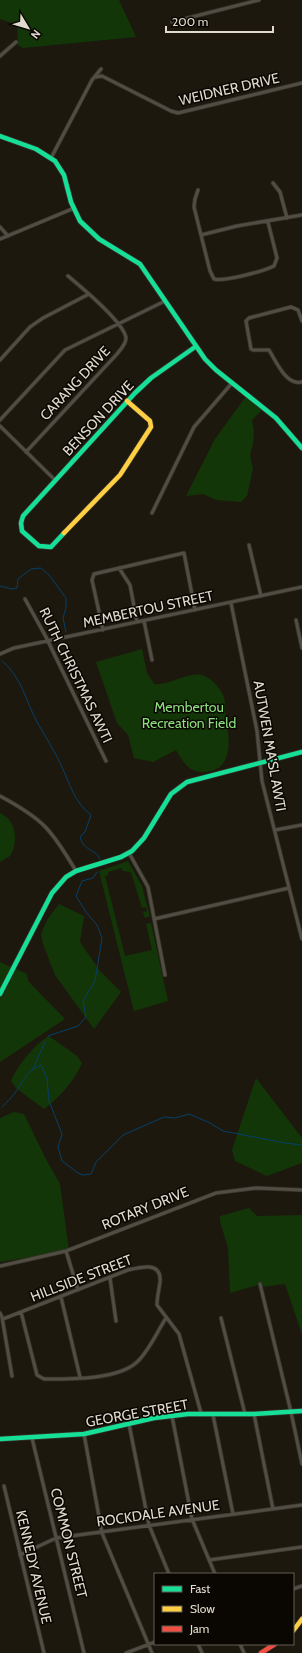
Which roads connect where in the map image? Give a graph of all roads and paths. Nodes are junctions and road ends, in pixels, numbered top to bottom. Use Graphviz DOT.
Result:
graph roads {
  1 [pos="259,0"];
  2 [pos="248,1"];
  3 [pos="172,22"];
  4 [pos="16,42"];
  5 [pos="0,56"];
  6 [pos="101,69"];
  7 [pos="96,77"];
  8 [pos="302,84"];
  9 [pos="0,136"];
  10 [pos="51,158"];
  11 [pos="273,183"];
  12 [pos="198,190"];
  13 [pos="72,209"];
  14 [pos="302,215"];
  15 [pos="287,218"];
  16 [pos="268,222"];
  17 [pos="0,227"];
  18 [pos="201,235"];
  19 [pos="8,236"];
  20 [pos="0,239"];
  21 [pos="68,276"];
  22 [pos="88,294"];
  23 [pos="166,301"];
  24 [pos="302,321"];
  25 [pos="119,323"];
  26 [pos="195,347"];
  27 [pos="0,360"];
  28 [pos="302,382"];
  29 [pos="232,383"];
  30 [pos="127,401"];
  31 [pos="0,420"];
  32 [pos="0,426"];
  33 [pos="302,448"];
  34 [pos="26,452"];
  35 [pos="55,480"];
  36 [pos="152,513"];
  37 [pos="249,545"];
  38 [pos="119,568"];
  39 [pos="302,587"];
  40 [pos="260,596"];
  41 [pos="25,599"];
  42 [pos="230,603"];
  43 [pos="196,610"];
  44 [pos="296,620"];
  45 [pos="144,621"];
  46 [pos="137,622"];
  47 [pos="103,630"];
  48 [pos="48,641"];
  49 [pos="302,648"];
  50 [pos="0,654"];
  51 [pos="152,660"];
  52 [pos="302,752"];
  53 [pos="106,761"];
  54 [pos="261,763"];
  55 [pos="0,796"];
  56 [pos="302,825"];
  57 [pos="275,830"];
  58 [pos="129,853"];
  59 [pos="76,870"];
  60 [pos="289,888"];
  61 [pos="154,920"];
  62 [pos="302,939"];
  63 [pos="165,974"];
  64 [pos="0,994"];
  65 [pos="302,1190"];
  66 [pos="66,1251"];
  67 [pos="0,1266"];
  68 [pos="110,1278"];
  69 [pos="260,1284"];
  70 [pos="78,1290"];
  71 [pos="61,1297"];
  72 [pos="21,1312"];
  73 [pos="0,1313"];
  74 [pos="166,1318"];
  75 [pos="221,1318"];
  76 [pos="3,1319"];
  77 [pos="116,1321"];
  78 [pos="12,1376"];
  79 [pos="80,1377"];
  80 [pos="302,1411"];
  81 [pos="291,1412"];
  82 [pos="201,1413"];
  83 [pos="245,1414"];
  84 [pos="254,1414"];
  85 [pos="213,1415"];
  86 [pos="172,1416"];
  87 [pos="129,1423"];
  88 [pos="84,1434"];
  89 [pos="32,1438"];
  90 [pos="0,1439"];
  91 [pos="302,1464"];
  92 [pos="4,1486"];
  93 [pos="302,1505"];
  94 [pos="273,1509"];
  95 [pos="233,1514"];
  96 [pos="192,1519"];
  97 [pos="149,1525"];
  98 [pos="102,1532"];
  99 [pos="56,1538"];
  100 [pos="302,1547"];
  101 [pos="20,1555"];
  102 [pos="209,1560"];
  103 [pos="169,1573"];
  104 [pos="215,1573"];
  105 [pos="302,1619"];
  106 [pos="294,1630"];
  107 [pos="154,1642"];
  108 [pos="148,1644"];
  109 [pos="273,1645"];
  110 [pos="44,1653"];
  111 [pos="84,1653"];
  112 [pos="126,1653"];
  113 [pos="152,1653"];
  114 [pos="261,1653"];
  1 -- 2 [label="street"];
  2 -- 3 [label="street"];
  4 -- 5 [label="street"];
  6 -- 7 [label="street"];
  7 -- 8 [label="street, WEIDNER DRIVE"];
  7 -- 10 [label="street"];
  9 -- 10 [label="main road"];
  10 -- 13 [label="main road"];
  11 -- 15 [label="street"];
  12 -- 18 [label="street"];
  13 -- 19 [label="street"];
  13 -- 23 [label="main road"];
  14 -- 15 [label="street"];
  15 -- 16 [label="street"];
  16 -- 18 [label="street"];
  16 -- 18 [label="street"];
  17 -- 19 [label="street"];
  19 -- 20 [label="street"];
  21 -- 22 [label="street"];
  22 -- 25 [label="street"];
  22 -- 27 [label="street"];
  23 -- 25 [label="street"];
  23 -- 26 [label="main road"];
  24 -- 28 [label="street"];
  25 -- 31 [label="street"];
  25 -- 34 [label="street, CARANG DRIVE"];
  26 -- 29 [label="main road"];
  26 -- 30 [label="main road, BENSON DRIVE"];
  29 -- 33 [label="main road"];
  29 -- 36 [label="street"];
  30 -- 35 [label="main road, BENSON DRIVE"];
  30 -- 35 [label="main road, BENSON DRIVE"];
  32 -- 34 [label="street"];
  34 -- 35 [label="street"];
  37 -- 40 [label="street"];
  38 -- 43 [label="street"];
  38 -- 46 [label="street"];
  38 -- 47 [label="street"];
  39 -- 40 [label="street, MEMBERTOU STREET"];
  40 -- 42 [label="street, MEMBERTOU STREET"];
  41 -- 48 [label="street, RUTH CHRISTMAS AWTI"];
  42 -- 43 [label="street, MEMBERTOU STREET"];
  42 -- 54 [label="street, AUTWEN MA'SL AWTI"];
  43 -- 45 [label="street, MEMBERTOU STREET"];
  44 -- 49 [label="street"];
  45 -- 46 [label="street, MEMBERTOU STREET"];
  45 -- 51 [label="street"];
  46 -- 47 [label="street, MEMBERTOU STREET"];
  47 -- 48 [label="street, MEMBERTOU STREET"];
  48 -- 50 [label="street, MEMBERTOU STREET"];
  48 -- 53 [label="street, RUTH CHRISTMAS AWTI"];
  52 -- 54 [label="main road"];
  54 -- 57 [label="street, AUTWEN MA'SL AWTI"];
  54 -- 58 [label="main road"];
  55 -- 59 [label="street"];
  56 -- 57 [label="street"];
  57 -- 60 [label="street, AUTWEN MA'SL AWTI"];
  58 -- 59 [label="main road"];
  58 -- 61 [label="street"];
  59 -- 64 [label="main road"];
  60 -- 61 [label="street"];
  60 -- 62 [label="street, AUTWEN MA'SL AWTI"];
  61 -- 63 [label="street"];
  65 -- 66 [label="street, ROTARY DRIVE"];
  66 -- 67 [label="street, ROTARY DRIVE"];
  66 -- 70 [label="street"];
  68 -- 70 [label="street, HILLSIDE STREET"];
  68 -- 74 [label="street, HILLSIDE STREET"];
  68 -- 77 [label="street"];
  69 -- 81 [label="street"];
  70 -- 71 [label="street, HILLSIDE STREET"];
  71 -- 72 [label="street, HILLSIDE STREET"];
  71 -- 79 [label="street"];
  72 -- 76 [label="street, HILLSIDE STREET"];
  72 -- 79 [label="street"];
  73 -- 76 [label="street"];
  74 -- 79 [label="street"];
  74 -- 82 [label="street, HILLSIDE STREET"];
  75 -- 83 [label="street"];
  76 -- 78 [label="street"];
  80 -- 81 [label="main road, GEORGE STREET"];
  81 -- 84 [label="main road, GEORGE STREET"];
  81 -- 91 [label="street"];
  82 -- 85 [label="main road, GEORGE STREET"];
  82 -- 86 [label="main road, GEORGE STREET"];
  83 -- 84 [label="main road, GEORGE STREET"];
  83 -- 85 [label="main road, GEORGE STREET"];
  84 -- 94 [label="street"];
  85 -- 95 [label="street"];
  86 -- 87 [label="main road, GEORGE STREET"];
  86 -- 96 [label="street"];
  87 -- 88 [label="main road, GEORGE STREET"];
  87 -- 97 [label="street"];
  88 -- 89 [label="main road, GEORGE STREET"];
  88 -- 98 [label="street"];
  89 -- 90 [label="main road, GEORGE STREET"];
  89 -- 99 [label="street, COMMON STREET"];
  92 -- 101 [label="street, KENNEDY AVENUE"];
  93 -- 94 [label="street, ROCKDALE AVENUE"];
  94 -- 95 [label="street, ROCKDALE AVENUE"];
  95 -- 96 [label="street, ROCKDALE AVENUE"];
  96 -- 97 [label="street, ROCKDALE AVENUE"];
  96 -- 102 [label="street"];
  97 -- 98 [label="street, ROCKDALE AVENUE"];
  97 -- 103 [label="street"];
  98 -- 99 [label="street, ROCKDALE AVENUE"];
  98 -- 108 [label="street"];
  99 -- 101 [label="street, ROCKDALE AVENUE"];
  99 -- 111 [label="street, COMMON STREET"];
  100 -- 102 [label="street"];
  101 -- 110 [label="street, KENNEDY AVENUE"];
  102 -- 104 [label="street"];
  105 -- 106 [label="main road"];
  107 -- 108 [label="street"];
  108 -- 112 [label="street"];
  108 -- 113 [label="street"];
  109 -- 114 [label="main road"];
}
